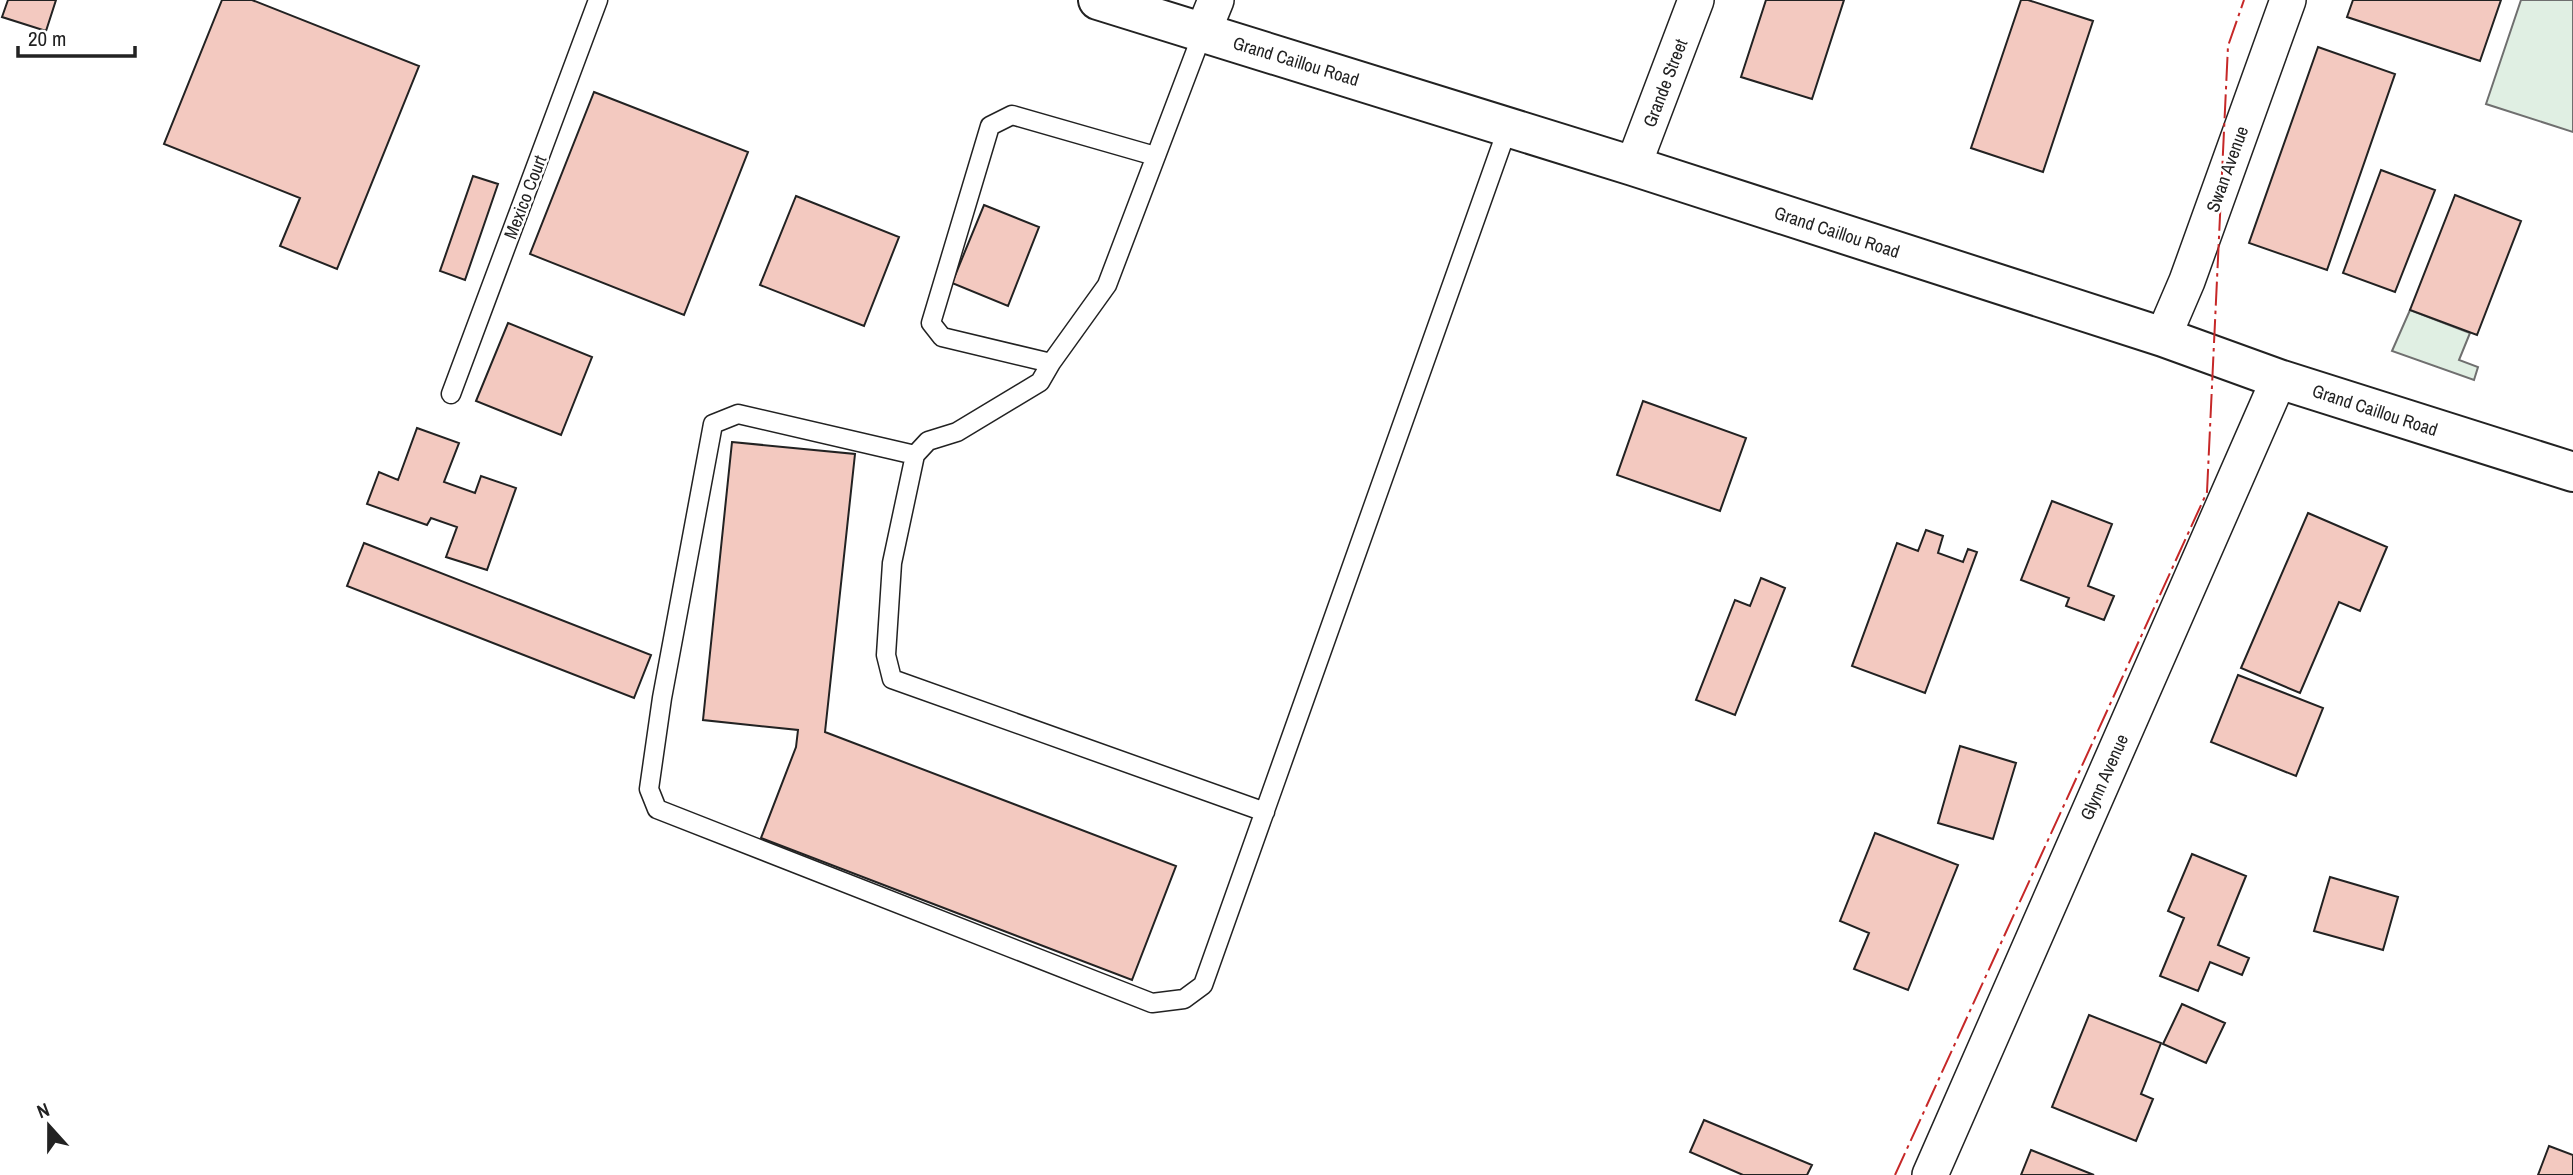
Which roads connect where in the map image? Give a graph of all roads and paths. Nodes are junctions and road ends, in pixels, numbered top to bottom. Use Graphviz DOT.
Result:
graph roads {
  1 [pos="598,0"];
  2 [pos="1098,0"];
  3 [pos="1696,0"];
  4 [pos="2288,0"];
  5 [pos="1209,16"];
  6 [pos="1508,127"];
  7 [pos="1155,156"];
  8 [pos="1633,166"];
  9 [pos="2163,337"];
  10 [pos="1051,363"];
  11 [pos="2279,379"];
  12 [pos="451,394"];
  13 [pos="915,455"];
  14 [pos="2573,472"];
  15 [pos="1265,812"];
  16 [pos="1930,1175"];
  1 -- 12 [label="lane, Mexico Court"];
  2 -- 5 [label="main road, Grand Caillou Road"];
  3 -- 8 [label="street, Grande Street"];
  4 -- 9 [label="street, Swan Avenue"];
  5 -- 6 [label="main road, Grand Caillou Road"];
  5 -- 7 [label="lane"];
  6 -- 8 [label="main road, Grand Caillou Road"];
  6 -- 15 [label="lane"];
  7 -- 10 [label="lane"];
  7 -- 10 [label="lane"];
  8 -- 9 [label="main road, Grand Caillou Road"];
  9 -- 11 [label="main road, Grand Caillou Road"];
  10 -- 13 [label="lane"];
  11 -- 14 [label="main road, Grand Caillou Road"];
  11 -- 16 [label="street, Glynn Avenue"];
  13 -- 15 [label="lane"];
  13 -- 15 [label="lane"];
}
